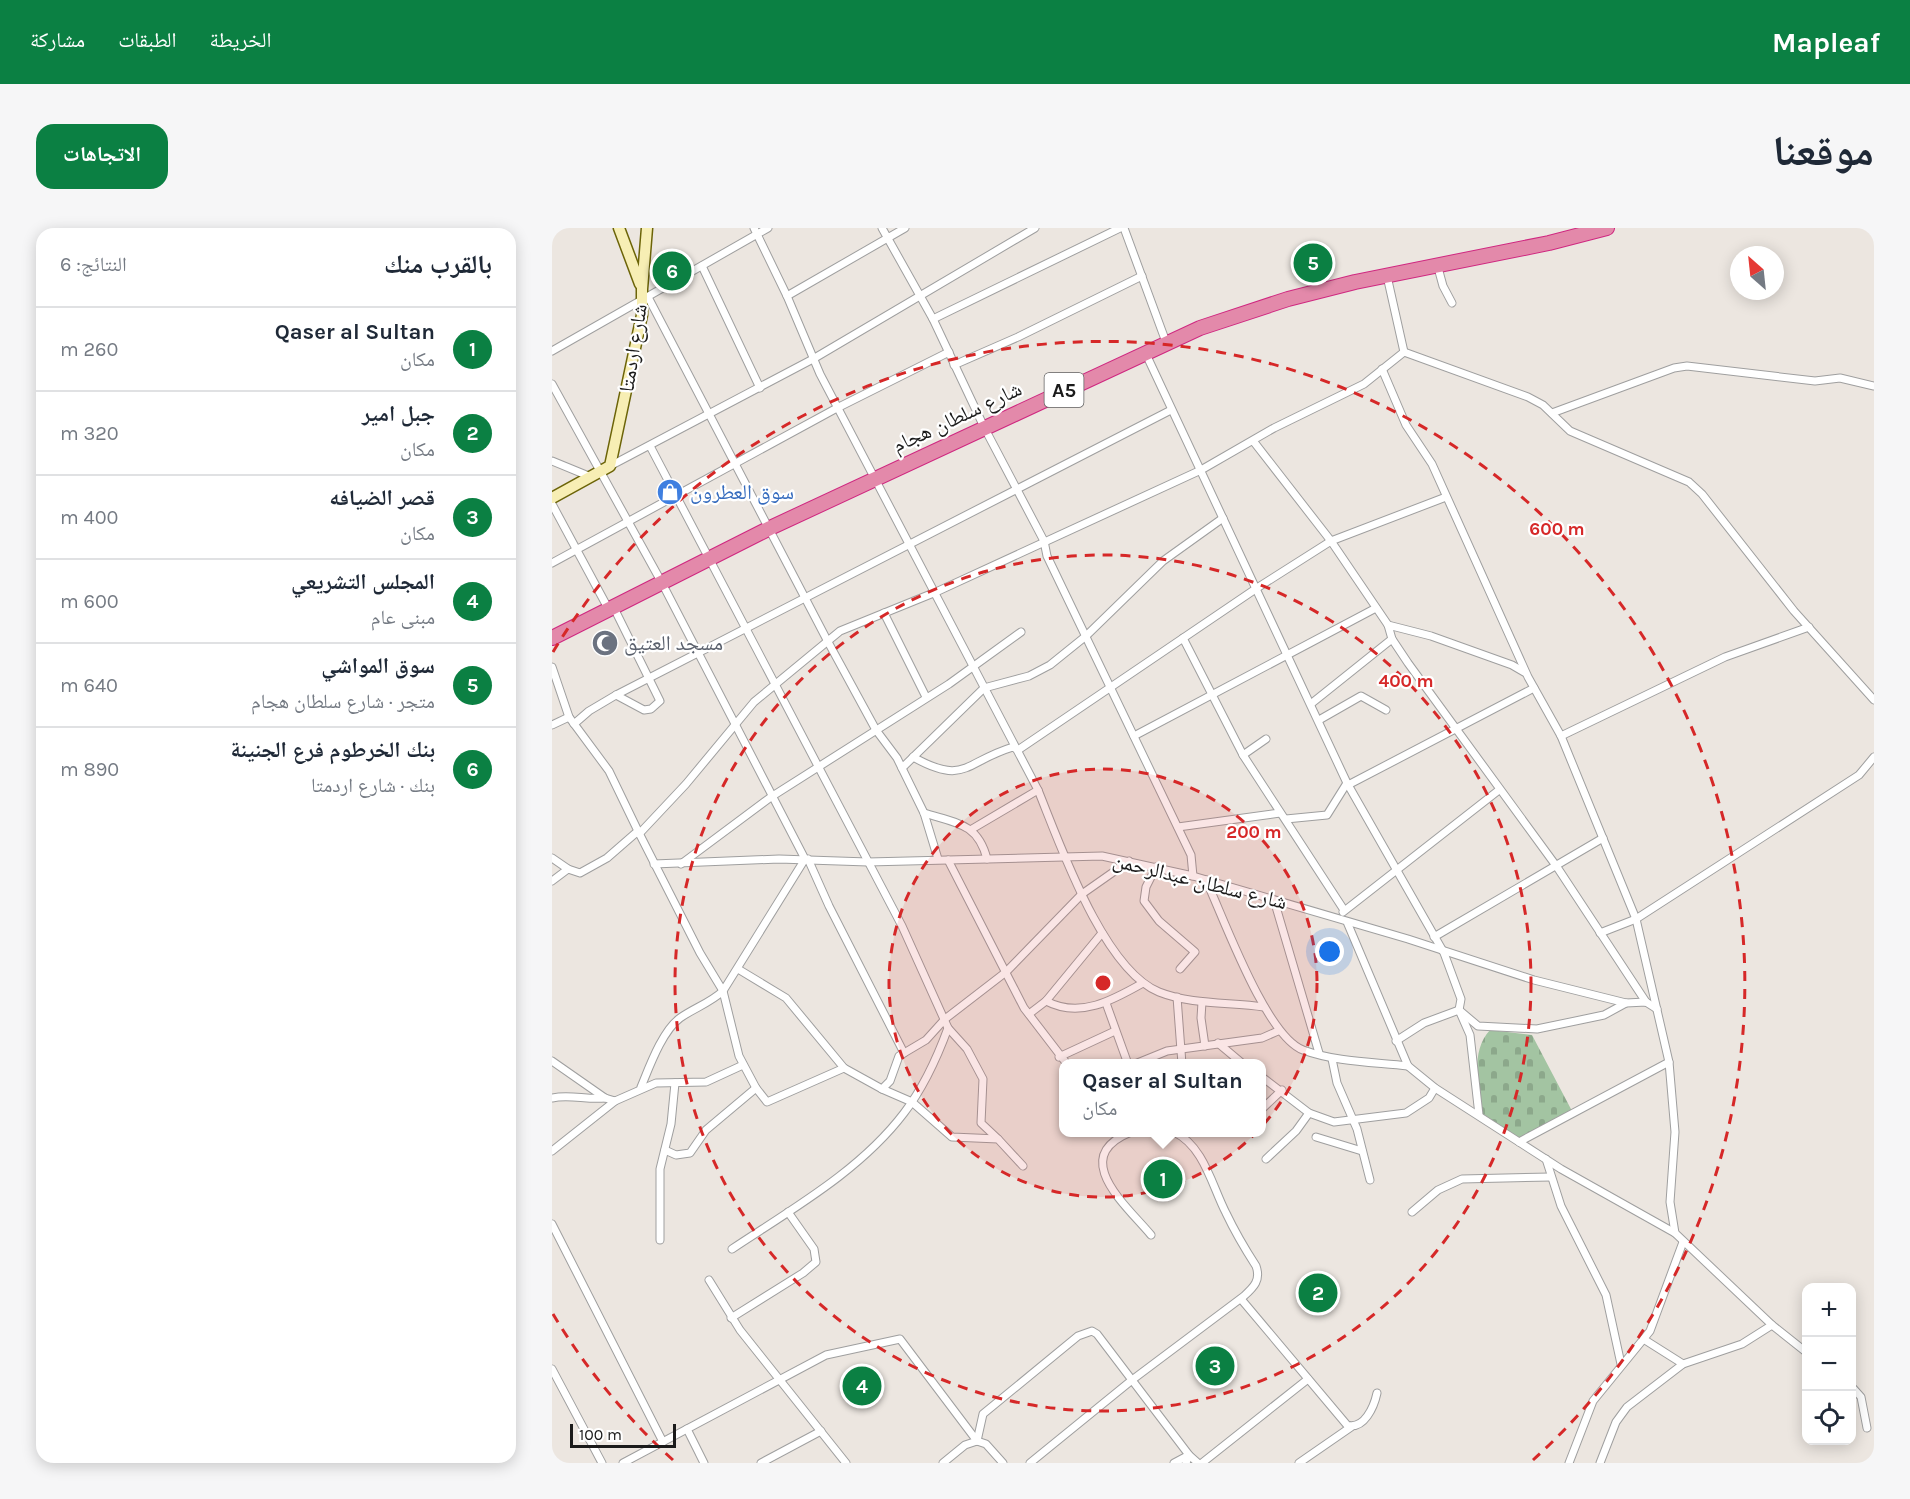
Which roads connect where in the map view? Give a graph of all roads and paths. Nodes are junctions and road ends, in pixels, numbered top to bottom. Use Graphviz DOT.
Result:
graph roads {
  1 [pos="620,228"];
  2 [pos="647,228"];
  3 [pos="768,228"];
  4 [pos="882,228"];
  5 [pos="905,228"];
  6 [pos="1035,228"];
  7 [pos="1122,228"];
  8 [pos="1606,228"];
  9 [pos="755,231"];
  10 [pos="887,238"];
  11 [pos="1437,264"];
  12 [pos="702,266"];
  13 [pos="1142,276"];
  14 [pos="1388,276"];
  15 [pos="644,295"];
  16 [pos="787,296"];
  17 [pos="920,297"];
  18 [pos="1452,303"];
  19 [pos="933,319"];
  20 [pos="1166,342"];
  21 [pos="552,351"];
  22 [pos="949,352"];
  23 [pos="1145,352"];
  24 [pos="1404,352"];
  25 [pos="813,359"];
  26 [pos="954,365"];
  27 [pos="1382,369"];
  28 [pos="552,384"];
  29 [pos="1874,386"];
  30 [pos="760,388"];
  31 [pos="837,408"];
  32 [pos="1172,410"];
  33 [pos="1552,413"];
  34 [pos="710,414"];
  35 [pos="984,427"];
  36 [pos="1254,441"];
  37 [pos="650,446"];
  38 [pos="552,461"];
  39 [pos="736,463"];
  40 [pos="606,469"];
  41 [pos="1201,470"];
  42 [pos="591,477"];
  43 [pos="876,478"];
  44 [pos="1017,488"];
  45 [pos="677,495"];
  46 [pos="1446,496"];
  47 [pos="552,498"];
  48 [pos="552,504"];
  49 [pos="1223,518"];
  50 [pos="628,521"];
  51 [pos="770,528"];
  52 [pos="1044,541"];
  53 [pos="1331,542"];
  54 [pos="910,544"];
  55 [pos="577,549"];
  56 [pos="709,559"];
  57 [pos="552,563"];
  58 [pos="662,584"];
  59 [pos="1257,588"];
  60 [pos="936,592"];
  61 [pos="806,598"];
  62 [pos="1376,608"];
  63 [pos="612,609"];
  64 [pos="884,613"];
  65 [pos="1388,625"];
  66 [pos="1809,627"];
  67 [pos="746,630"];
  68 [pos="1021,632"];
  69 [pos="1086,636"];
  70 [pos="552,638"];
  71 [pos="1183,638"];
  72 [pos="1392,639"];
  73 [pos="827,640"];
  74 [pos="698,655"];
  75 [pos="1288,655"];
  76 [pos="552,667"];
  77 [pos="973,667"];
  78 [pos="1528,677"];
  79 [pos="651,679"];
  80 [pos="776,683"];
  81 [pos="1110,686"];
  82 [pos="984,688"];
  83 [pos="1534,688"];
  84 [pos="616,695"];
  85 [pos="1210,696"];
  86 [pos="926,698"];
  87 [pos="1874,700"];
  88 [pos="1312,703"];
  89 [pos="1386,711"];
  90 [pos="568,717"];
  91 [pos="1319,720"];
  92 [pos="574,724"];
  93 [pos="552,725"];
  94 [pos="735,727"];
  95 [pos="1456,729"];
  96 [pos="876,730"];
  97 [pos="1134,736"];
  98 [pos="1561,736"];
  99 [pos="1266,739"];
  100 [pos="1018,750"];
  101 [pos="1243,755"];
  102 [pos="913,757"];
  103 [pos="1874,757"];
  104 [pos="818,766"];
  105 [pos="902,768"];
  106 [pos="1348,784"];
  107 [pos="1038,790"];
  108 [pos="1499,790"];
  109 [pos="771,797"];
  110 [pos="924,813"];
  111 [pos="1280,813"];
  112 [pos="1286,819"];
  113 [pos="1178,827"];
  114 [pos="972,829"];
  115 [pos="639,832"];
  116 [pos="1604,838"];
  117 [pos="552,858"];
  118 [pos="807,859"];
  119 [pos="938,859"];
  120 [pos="987,859"];
  121 [pos="1066,859"];
  122 [pos="948,860"];
  123 [pos="1129,861"];
  124 [pos="868,862"];
  125 [pos="654,864"];
  126 [pos="681,864"];
  127 [pos="1156,867"];
  128 [pos="1557,867"];
  129 [pos="568,869"];
  130 [pos="1396,871"];
  131 [pos="1193,876"];
  132 [pos="1206,880"];
  133 [pos="552,881"];
  134 [pos="1082,894"];
  135 [pos="1274,900"];
  136 [pos="1344,910"];
  137 [pos="1337,918"];
  138 [pos="1636,920"];
  139 [pos="1347,922"];
  140 [pos="1102,933"];
  141 [pos="1600,933"];
  142 [pos="1434,937"];
  143 [pos="1444,953"];
  144 [pos="738,969"];
  145 [pos="1180,969"];
  146 [pos="1006,972"];
  147 [pos="1143,983"];
  148 [pos="723,991"];
  149 [pos="1177,997"];
  150 [pos="1046,1001"];
  151 [pos="1202,1002"];
  152 [pos="1646,1002"];
  153 [pos="1106,1003"];
  154 [pos="1626,1003"];
  155 [pos="1264,1007"];
  156 [pos="1459,1010"];
  157 [pos="1658,1010"];
  158 [pos="1029,1014"];
  159 [pos="945,1019"];
  160 [pos="948,1028"];
  161 [pos="1115,1031"];
  162 [pos="1278,1031"];
  163 [pos="1396,1041"];
  164 [pos="1218,1043"];
  165 [pos="1205,1046"];
  166 [pos="1180,1051"];
  167 [pos="904,1053"];
  168 [pos="1319,1053"];
  169 [pos="1059,1057"];
  170 [pos="1061,1059"];
  171 [pos="1126,1059"];
  172 [pos="1146,1059"];
  173 [pos="1181,1059"];
  174 [pos="1237,1059"];
  175 [pos="1332,1059"];
  176 [pos="552,1061"];
  177 [pos="1670,1062"];
  178 [pos="743,1065"];
  179 [pos="1408,1066"];
  180 [pos="844,1068"];
  181 [pos="1266,1080"];
  182 [pos="675,1083"];
  183 [pos="641,1088"];
  184 [pos="756,1088"];
  185 [pos="1435,1088"];
  186 [pos="882,1089"];
  187 [pos="1282,1090"];
  188 [pos="552,1098"];
  189 [pos="604,1098"];
  190 [pos="615,1101"];
  191 [pos="912,1102"];
  192 [pos="1266,1105"];
  193 [pos="1309,1113"];
  194 [pos="1479,1115"];
  195 [pos="1353,1120"];
  196 [pos="1122,1137"];
  197 [pos="1184,1137"];
  198 [pos="1316,1137"];
  199 [pos="998,1139"];
  200 [pos="1519,1142"];
  201 [pos="665,1150"];
  202 [pos="552,1151"];
  203 [pos="1362,1151"];
  204 [pos="1266,1159"];
  205 [pos="1546,1159"];
  206 [pos="1023,1166"];
  207 [pos="1551,1177"];
  208 [pos="1370,1180"];
  209 [pos="788,1212"];
  210 [pos="1412,1212"];
  211 [pos="552,1224"];
  212 [pos="1675,1233"];
  213 [pos="1151,1235"];
  214 [pos="660,1240"];
  215 [pos="1683,1242"];
  216 [pos="732,1249"];
  217 [pos="709,1280"];
  218 [pos="1241,1299"];
  219 [pos="731,1318"];
  220 [pos="1772,1325"];
  221 [pos="1645,1340"];
  222 [pos="1802,1349"];
  223 [pos="1621,1364"];
  224 [pos="1683,1364"];
  225 [pos="552,1369"];
  226 [pos="781,1379"];
  227 [pos="1308,1379"];
  228 [pos="1132,1380"];
  229 [pos="1855,1391"];
  230 [pos="1377,1393"];
  231 [pos="1352,1427"];
  232 [pos="1867,1428"];
  233 [pos="687,1429"];
  234 [pos="821,1431"];
  235 [pos="977,1441"];
  236 [pos="663,1442"];
  237 [pos="1187,1459"];
  238 [pos="602,1463"];
  239 [pos="623,1463"];
  240 [pos="704,1463"];
  241 [pos="761,1463"];
  242 [pos="846,1463"];
  243 [pos="943,1463"];
  244 [pos="1003,1463"];
  245 [pos="1030,1463"];
  246 [pos="1174,1463"];
  247 [pos="1200,1463"];
  248 [pos="1299,1463"];
  249 [pos="1569,1463"];
  250 [pos="1600,1463"];
  1 -- 15 [label="main road"];
  2 -- 15 [label="main road, شارع اردمتا"];
  3 -- 9 [label="street"];
  4 -- 10 [label="street"];
  5 -- 10 [label="street"];
  6 -- 17 [label="street"];
  7 -- 13 [label="street"];
  7 -- 19 [label="street"];
  8 -- 11 [label="highway, شارع سلطان هجام / A5"];
  9 -- 12 [label="street"];
  9 -- 16 [label="street"];
  10 -- 16 [label="street"];
  10 -- 17 [label="street"];
  11 -- 14 [label="highway, شارع سلطان هجام / A5"];
  11 -- 18 [label="street"];
  12 -- 15 [label="street"];
  12 -- 30 [label="street"];
  13 -- 20 [label="street"];
  13 -- 26 [label="street"];
  14 -- 20 [label="highway, شارع سلطان هجام / A5"];
  14 -- 24 [label="street"];
  15 -- 21 [label="street"];
  15 -- 34 [label="street"];
  15 -- 40 [label="main road, شارع اردمتا"];
  16 -- 25 [label="street"];
  17 -- 19 [label="street"];
  17 -- 25 [label="street"];
  19 -- 22 [label="street"];
  20 -- 23 [label="highway, شارع سلطان هجام / A5"];
  22 -- 26 [label="street"];
  22 -- 31 [label="street"];
  23 -- 32 [label="street"];
  23 -- 35 [label="highway, شارع سلطان هجام / A5"];
  24 -- 27 [label="street"];
  24 -- 33 [label="street"];
  25 -- 30 [label="street"];
  25 -- 31 [label="street"];
  26 -- 35 [label="street"];
  27 -- 36 [label="street"];
  27 -- 46 [label="street"];
  28 -- 40 [label="street"];
  29 -- 33 [label="street"];
  30 -- 34 [label="street"];
  31 -- 39 [label="street"];
  31 -- 43 [label="street"];
  32 -- 41 [label="street"];
  32 -- 44 [label="street"];
  33 -- 66 [label="street"];
  34 -- 37 [label="street"];
  34 -- 39 [label="street"];
  35 -- 43 [label="highway, شارع سلطان هجام / A5"];
  35 -- 44 [label="street"];
  36 -- 41 [label="street"];
  36 -- 53 [label="street"];
  37 -- 40 [label="street"];
  37 -- 45 [label="street"];
  38 -- 42 [label="street"];
  39 -- 45 [label="street"];
  39 -- 51 [label="street"];
  40 -- 42 [label="main road"];
  40 -- 50 [label="street"];
  41 -- 49 [label="street"];
  41 -- 52 [label="street"];
  42 -- 47 [label="main road"];
  43 -- 51 [label="highway, شارع سلطان هجام / A5"];
  43 -- 54 [label="street"];
  44 -- 52 [label="street"];
  44 -- 54 [label="street"];
  45 -- 50 [label="street"];
  45 -- 56 [label="street"];
  46 -- 53 [label="street"];
  46 -- 78 [label="street"];
  48 -- 55 [label="street"];
  49 -- 59 [label="street"];
  49 -- 69 [label="street"];
  50 -- 55 [label="street"];
  50 -- 58 [label="street"];
  51 -- 56 [label="highway, شارع سلطان هجام / A5"];
  51 -- 61 [label="street"];
  52 -- 60 [label="street"];
  52 -- 69 [label="street"];
  53 -- 59 [label="street"];
  53 -- 62 [label="street"];
  54 -- 60 [label="street"];
  54 -- 61 [label="street"];
  55 -- 57 [label="street"];
  55 -- 63 [label="street"];
  56 -- 58 [label="highway, شارع سلطان هجام / A5"];
  56 -- 67 [label="street"];
  58 -- 63 [label="highway, شارع سلطان هجام / A5"];
  58 -- 74 [label="street"];
  59 -- 71 [label="street"];
  59 -- 75 [label="street"];
  60 -- 64 [label="street"];
  60 -- 77 [label="street"];
  61 -- 67 [label="street"];
  61 -- 73 [label="street"];
  62 -- 65 [label="street"];
  62 -- 75 [label="street"];
  63 -- 70 [label="highway, شارع سلطان هجام / A5"];
  63 -- 79 [label="street"];
  64 -- 73 [label="street"];
  64 -- 86 [label="street"];
  65 -- 72 [label="street"];
  65 -- 78 [label="street"];
  66 -- 87 [label="street"];
  66 -- 98 [label="street"];
  67 -- 74 [label="street"];
  67 -- 80 [label="street"];
  68 -- 77 [label="street"];
  69 -- 81 [label="street"];
  69 -- 82 [label="street"];
  71 -- 81 [label="street"];
  71 -- 85 [label="street"];
  72 -- 88 [label="street"];
  72 -- 95 [label="street"];
  73 -- 80 [label="street"];
  73 -- 96 [label="street"];
  74 -- 79 [label="street"];
  74 -- 94 [label="street"];
  75 -- 85 [label="street"];
  75 -- 88 [label="street"];
  76 -- 90 [label="street"];
  77 -- 82 [label="street"];
  77 -- 86 [label="street"];
  78 -- 83 [label="street"];
  79 -- 84 [label="street"];
  79 -- 84 [label="street"];
  80 -- 94 [label="street"];
  80 -- 104 [label="street"];
  81 -- 97 [label="street"];
  81 -- 100 [label="street"];
  82 -- 100 [label="street"];
  82 -- 102 [label="street"];
  83 -- 95 [label="street"];
  83 -- 98 [label="street"];
  84 -- 92 [label="street"];
  85 -- 97 [label="street"];
  85 -- 101 [label="street"];
  86 -- 96 [label="street"];
  88 -- 91 [label="street"];
  89 -- 91 [label="street"];
  90 -- 92 [label="street"];
  90 -- 93 [label="street"];
  91 -- 106 [label="street"];
  92 -- 115 [label="street"];
  94 -- 109 [label="street"];
  94 -- 115 [label="street"];
  95 -- 106 [label="street"];
  95 -- 108 [label="street"];
  96 -- 104 [label="street"];
  96 -- 105 [label="street"];
  97 -- 113 [label="street"];
  98 -- 116 [label="street"];
  99 -- 101 [label="street"];
  100 -- 102 [label="street"];
  100 -- 107 [label="street"];
  101 -- 111 [label="street"];
  102 -- 105 [label="street"];
  103 -- 138 [label="street"];
  104 -- 109 [label="street"];
  104 -- 124 [label="street"];
  105 -- 110 [label="street"];
  106 -- 112 [label="street"];
  106 -- 130 [label="street"];
  107 -- 114 [label="street"];
  107 -- 121 [label="street"];
  108 -- 128 [label="street"];
  108 -- 130 [label="street"];
  109 -- 118 [label="street"];
  109 -- 126 [label="street"];
  110 -- 114 [label="street"];
  110 -- 119 [label="street"];
  111 -- 112 [label="street"];
  111 -- 113 [label="street"];
  112 -- 136 [label="street"];
  113 -- 131 [label="street"];
  114 -- 120 [label="street"];
  115 -- 125 [label="street"];
  115 -- 129 [label="street"];
  116 -- 128 [label="street"];
  116 -- 138 [label="street"];
  117 -- 129 [label="street"];
  118 -- 124 [label="street, شارع سلطان عبدالرحمن"];
  118 -- 126 [label="street, شارع سلطان عبدالرحمن"];
  118 -- 144 [label="street"];
  118 -- 167 [label="street"];
  119 -- 122 [label="street, شارع سلطان عبدالرحمن"];
  119 -- 124 [label="street, شارع سلطان عبدالرحمن"];
  120 -- 121 [label="street, شارع سلطان عبدالرحمن"];
  120 -- 122 [label="street, شارع سلطان عبدالرحمن"];
  121 -- 123 [label="street, شارع سلطان عبدالرحمن"];
  121 -- 134 [label="street"];
  122 -- 146 [label="street"];
  123 -- 127 [label="street, شارع سلطان عبدالرحمن"];
  123 -- 134 [label="street"];
  124 -- 159 [label="street"];
  125 -- 126 [label="street, شارع سلطان عبدالرحمن"];
  125 -- 148 [label="street"];
  127 -- 131 [label="street, شارع سلطان عبدالرحمن"];
  127 -- 145 [label="street"];
  128 -- 141 [label="street"];
  128 -- 142 [label="street"];
  129 -- 133 [label="street"];
  130 -- 136 [label="street"];
  130 -- 142 [label="street"];
  131 -- 132 [label="street, شارع سلطان عبدالرحمن"];
  132 -- 135 [label="street, شارع سلطان عبدالرحمن"];
  132 -- 155 [label="street"];
  134 -- 140 [label="street"];
  134 -- 146 [label="street"];
  135 -- 137 [label="street, شارع سلطان عبدالرحمن"];
  135 -- 168 [label="street"];
  136 -- 137 [label="street"];
  137 -- 139 [label="street, شارع سلطان عبدالرحمن"];
  138 -- 141 [label="street"];
  138 -- 157 [label="street"];
  139 -- 143 [label="street, شارع سلطان عبدالرحمن"];
  139 -- 163 [label="street"];
  140 -- 147 [label="street"];
  140 -- 150 [label="street"];
  141 -- 152 [label="street"];
  142 -- 143 [label="street"];
  143 -- 154 [label="street, شارع سلطان عبدالرحمن"];
  143 -- 156 [label="street"];
  144 -- 148 [label="street"];
  144 -- 180 [label="street"];
  146 -- 158 [label="street"];
  146 -- 159 [label="street"];
  147 -- 149 [label="street"];
  147 -- 153 [label="street"];
  148 -- 178 [label="street"];
  148 -- 183 [label="street"];
  149 -- 151 [label="street"];
  149 -- 166 [label="street"];
  150 -- 153 [label="street"];
  150 -- 158 [label="street"];
  151 -- 155 [label="street"];
  151 -- 165 [label="street"];
  152 -- 154 [label="street, شارع سلطان عبدالرحمن"];
  152 -- 157 [label="street"];
  153 -- 161 [label="street"];
  154 -- 156 [label="street"];
  155 -- 162 [label="street"];
  156 -- 163 [label="street"];
  156 -- 194 [label="street"];
  157 -- 177 [label="street"];
  158 -- 169 [label="street"];
  159 -- 160 [label="street"];
  159 -- 167 [label="street"];
  160 -- 191 [label="street"];
  160 -- 199 [label="street"];
  161 -- 169 [label="street"];
  161 -- 171 [label="street"];
  162 -- 164 [label="street"];
  162 -- 168 [label="street"];
  163 -- 179 [label="street"];
  164 -- 165 [label="street"];
  164 -- 174 [label="street"];
  165 -- 166 [label="street"];
  166 -- 172 [label="street"];
  166 -- 173 [label="street"];
  167 -- 186 [label="street"];
  168 -- 175 [label="street"];
  169 -- 170 [label="street"];
  175 -- 179 [label="street"];
  175 -- 195 [label="street"];
  176 -- 189 [label="street"];
  177 -- 200 [label="street"];
  177 -- 212 [label="street"];
  178 -- 182 [label="street"];
  178 -- 184 [label="street"];
  179 -- 185 [label="street"];
  180 -- 184 [label="street"];
  180 -- 186 [label="street"];
  181 -- 187 [label="street"];
  182 -- 183 [label="street"];
  182 -- 201 [label="street"];
  183 -- 190 [label="street"];
  184 -- 201 [label="street"];
  185 -- 194 [label="street"];
  185 -- 195 [label="street"];
  186 -- 191 [label="street"];
  187 -- 192 [label="street"];
  187 -- 193 [label="street"];
  188 -- 189 [label="street"];
  189 -- 190 [label="street"];
  190 -- 202 [label="street"];
  191 -- 199 [label="street"];
  191 -- 209 [label="street"];
  193 -- 195 [label="street"];
  193 -- 204 [label="street"];
  194 -- 200 [label="street"];
  195 -- 203 [label="street"];
  196 -- 213 [label="street"];
  197 -- 218 [label="street"];
  198 -- 203 [label="street"];
  199 -- 206 [label="street"];
  200 -- 205 [label="street"];
  201 -- 214 [label="street"];
  203 -- 208 [label="street"];
  205 -- 207 [label="street"];
  205 -- 212 [label="street"];
  207 -- 210 [label="street"];
  207 -- 223 [label="street"];
  209 -- 216 [label="street"];
  209 -- 219 [label="street"];
  211 -- 236 [label="street"];
  212 -- 215 [label="street"];
  215 -- 220 [label="street"];
  215 -- 221 [label="street"];
  217 -- 219 [label="street"];
  218 -- 227 [label="street"];
  218 -- 228 [label="street"];
  219 -- 226 [label="street"];
  220 -- 222 [label="street"];
  220 -- 224 [label="street"];
  221 -- 223 [label="street"];
  221 -- 224 [label="street"];
  223 -- 249 [label="street"];
  224 -- 250 [label="street"];
  225 -- 238 [label="street"];
  226 -- 233 [label="street"];
  226 -- 234 [label="street"];
  226 -- 235 [label="street"];
  227 -- 231 [label="street"];
  227 -- 247 [label="street"];
  228 -- 235 [label="street"];
  228 -- 237 [label="street"];
  228 -- 245 [label="street"];
  229 -- 232 [label="street"];
  230 -- 231 [label="street"];
  231 -- 248 [label="street"];
  233 -- 236 [label="street"];
  233 -- 240 [label="street"];
  234 -- 241 [label="street"];
  234 -- 242 [label="street"];
  235 -- 243 [label="street"];
  235 -- 244 [label="street"];
  236 -- 239 [label="street"];
  237 -- 246 [label="street"];
  237 -- 247 [label="street"];
}
